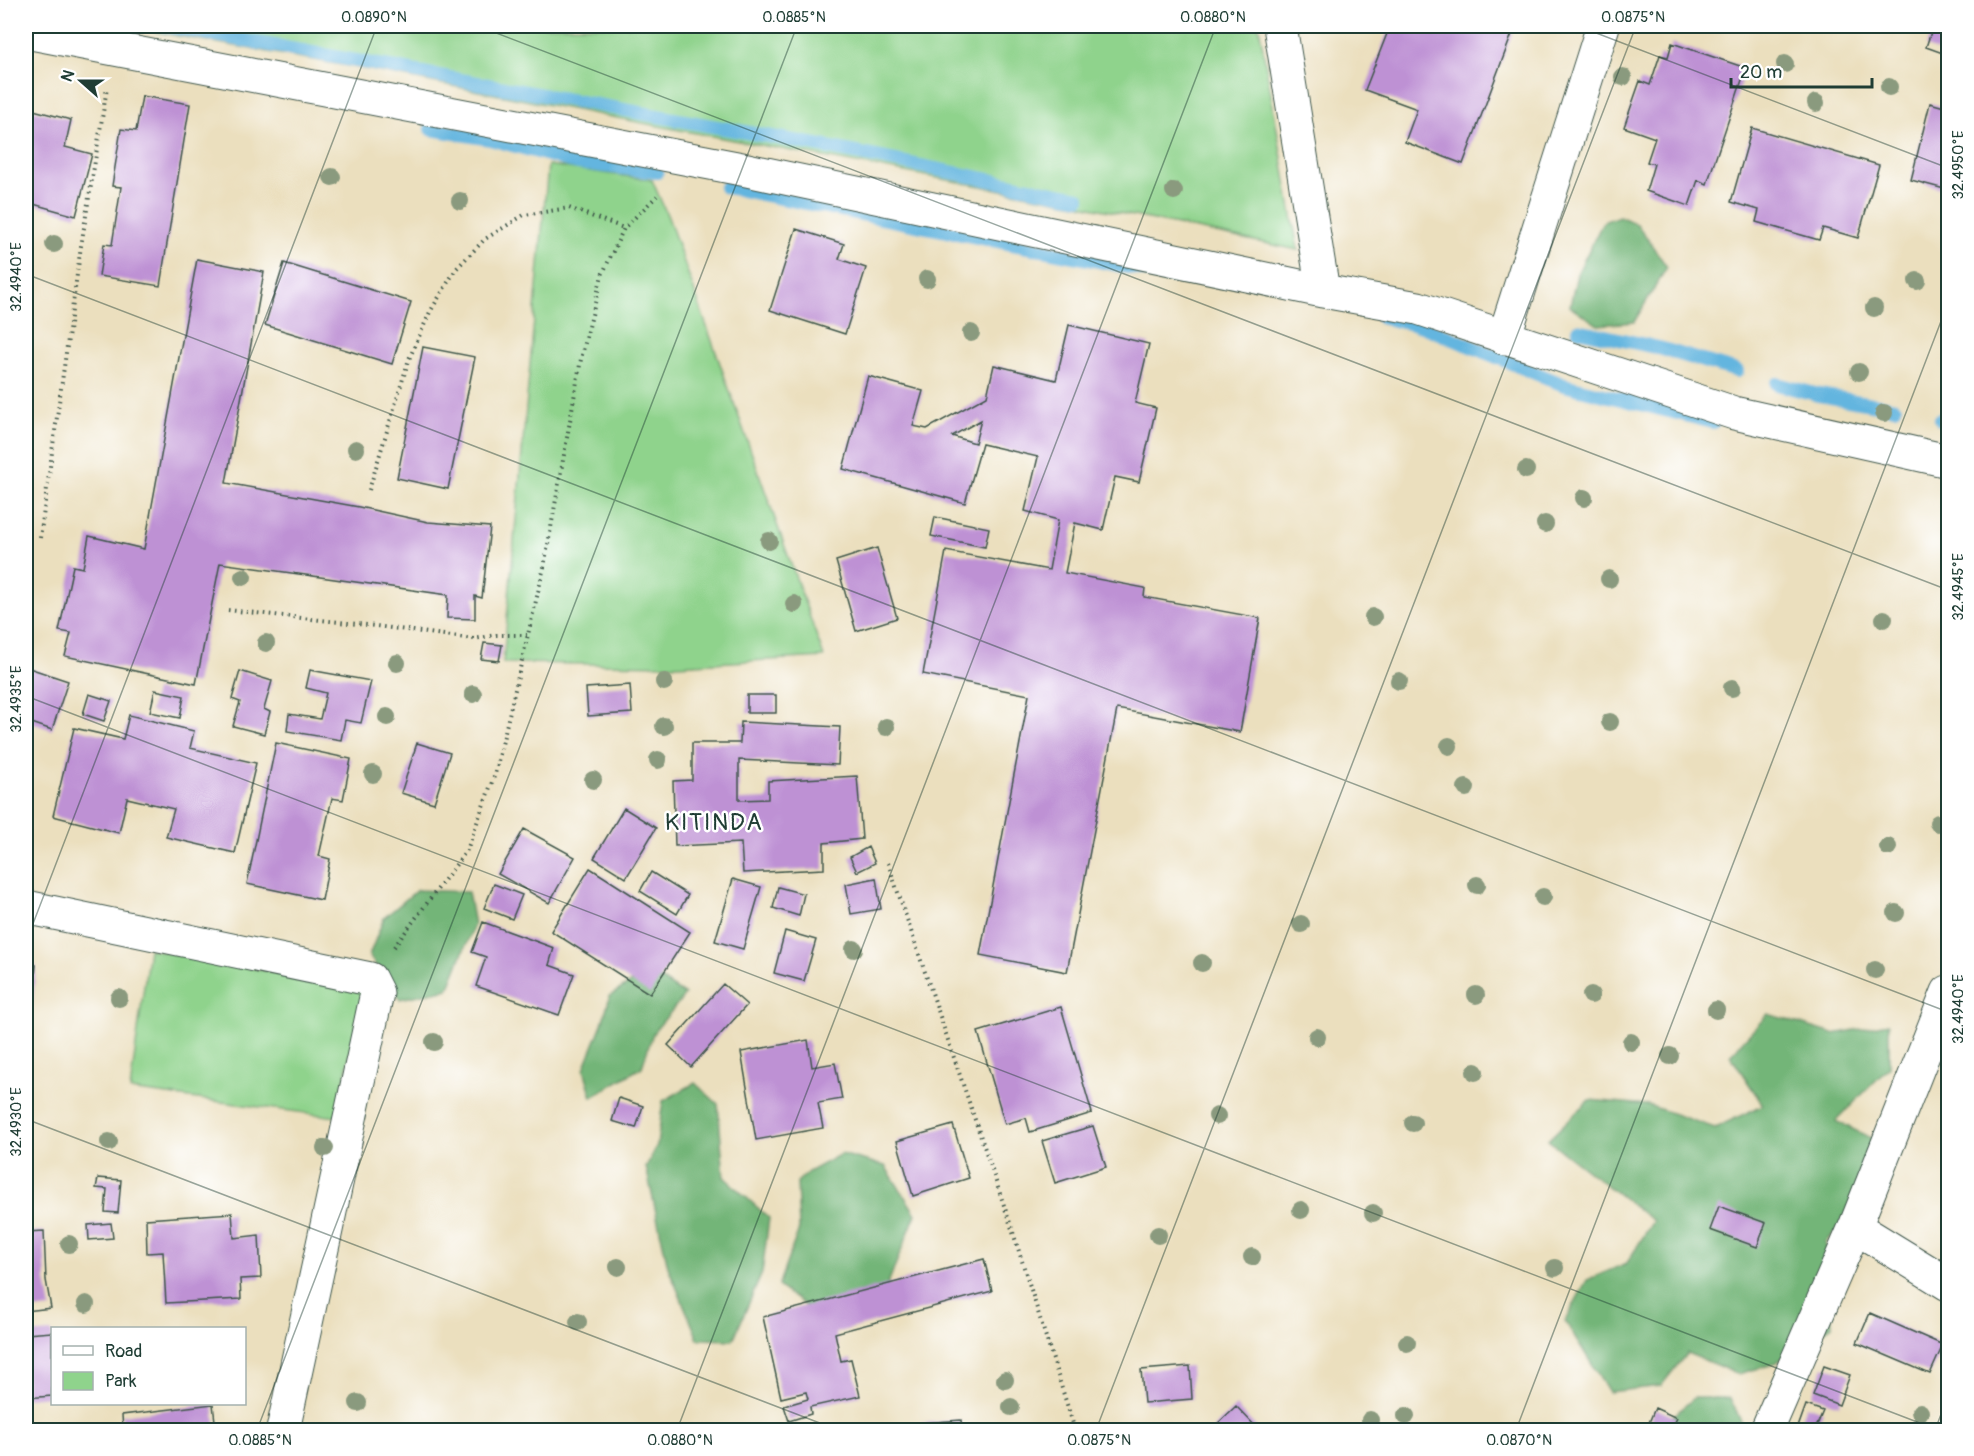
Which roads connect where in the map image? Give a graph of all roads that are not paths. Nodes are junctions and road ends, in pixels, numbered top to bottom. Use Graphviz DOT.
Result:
graph roads {
  1 [pos="1280,26"];
  2 [pos="1603,26"];
  3 [pos="26,32"];
  4 [pos="1323,291"];
  5 [pos="1504,338"];
  6 [pos="1948,461"];
  7 [pos="26,907"];
  8 [pos="1948,992"];
  9 [pos="1856,1227"];
  10 [pos="1948,1284"];
  11 [pos="283,1431"];
  12 [pos="1767,1431"];
  1 -- 4 [label="street"];
  2 -- 5 [label="street"];
  3 -- 4 [label="street"];
  4 -- 5 [label="street"];
  5 -- 6 [label="street"];
  7 -- 11 [label="street"];
  8 -- 9 [label="street"];
  9 -- 10 [label="street"];
  9 -- 12 [label="street"];
}
